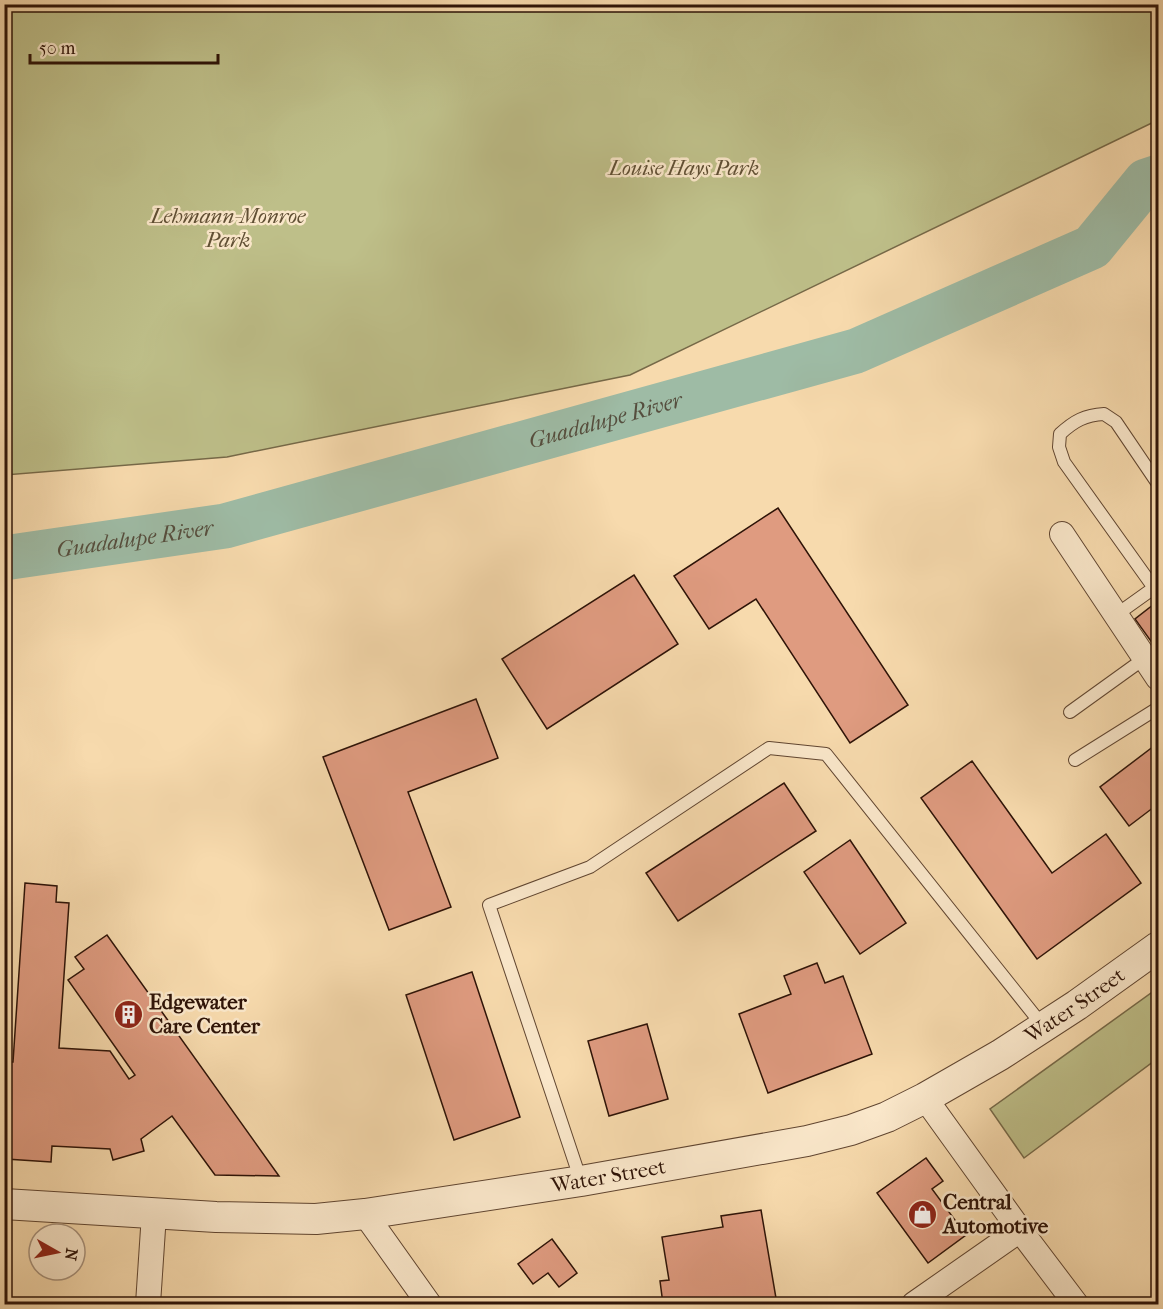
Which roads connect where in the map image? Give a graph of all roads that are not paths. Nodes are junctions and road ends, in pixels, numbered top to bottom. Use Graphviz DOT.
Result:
graph roads {
  1 [pos="1158,484"];
  2 [pos="1062,534"];
  3 [pos="1156,586"];
  4 [pos="1116,615"];
  5 [pos="1145,658"];
  6 [pos="1158,678"];
  7 [pos="1158,708"];
  8 [pos="1070,711"];
  9 [pos="1075,760"];
  10 [pos="1158,947"];
  11 [pos="1044,1027"];
  12 [pos="926,1098"];
  13 [pos="581,1181"];
  14 [pos="4,1204"];
  15 [pos="154,1214"];
  16 [pos="365,1214"];
  17 [pos="1020,1230"];
  18 [pos="148,1305"];
  19 [pos="429,1305"];
  20 [pos="914,1305"];
  21 [pos="1076,1305"];
  1 -- 3 [label="lane"];
  2 -- 4 [label="street"];
  3 -- 4 [label="lane"];
  4 -- 5 [label="street"];
  5 -- 6 [label="street"];
  5 -- 8 [label="lane"];
  7 -- 9 [label="lane"];
  10 -- 11 [label="street, Water Street"];
  11 -- 12 [label="street, Water Street"];
  11 -- 13 [label="lane"];
  12 -- 13 [label="street, Water Street"];
  12 -- 17 [label="street"];
  13 -- 16 [label="street, Water Street"];
  14 -- 15 [label="street, Water Street"];
  15 -- 16 [label="street, Water Street"];
  15 -- 18 [label="street"];
  16 -- 19 [label="street"];
  17 -- 20 [label="street"];
  17 -- 21 [label="street"];
}
